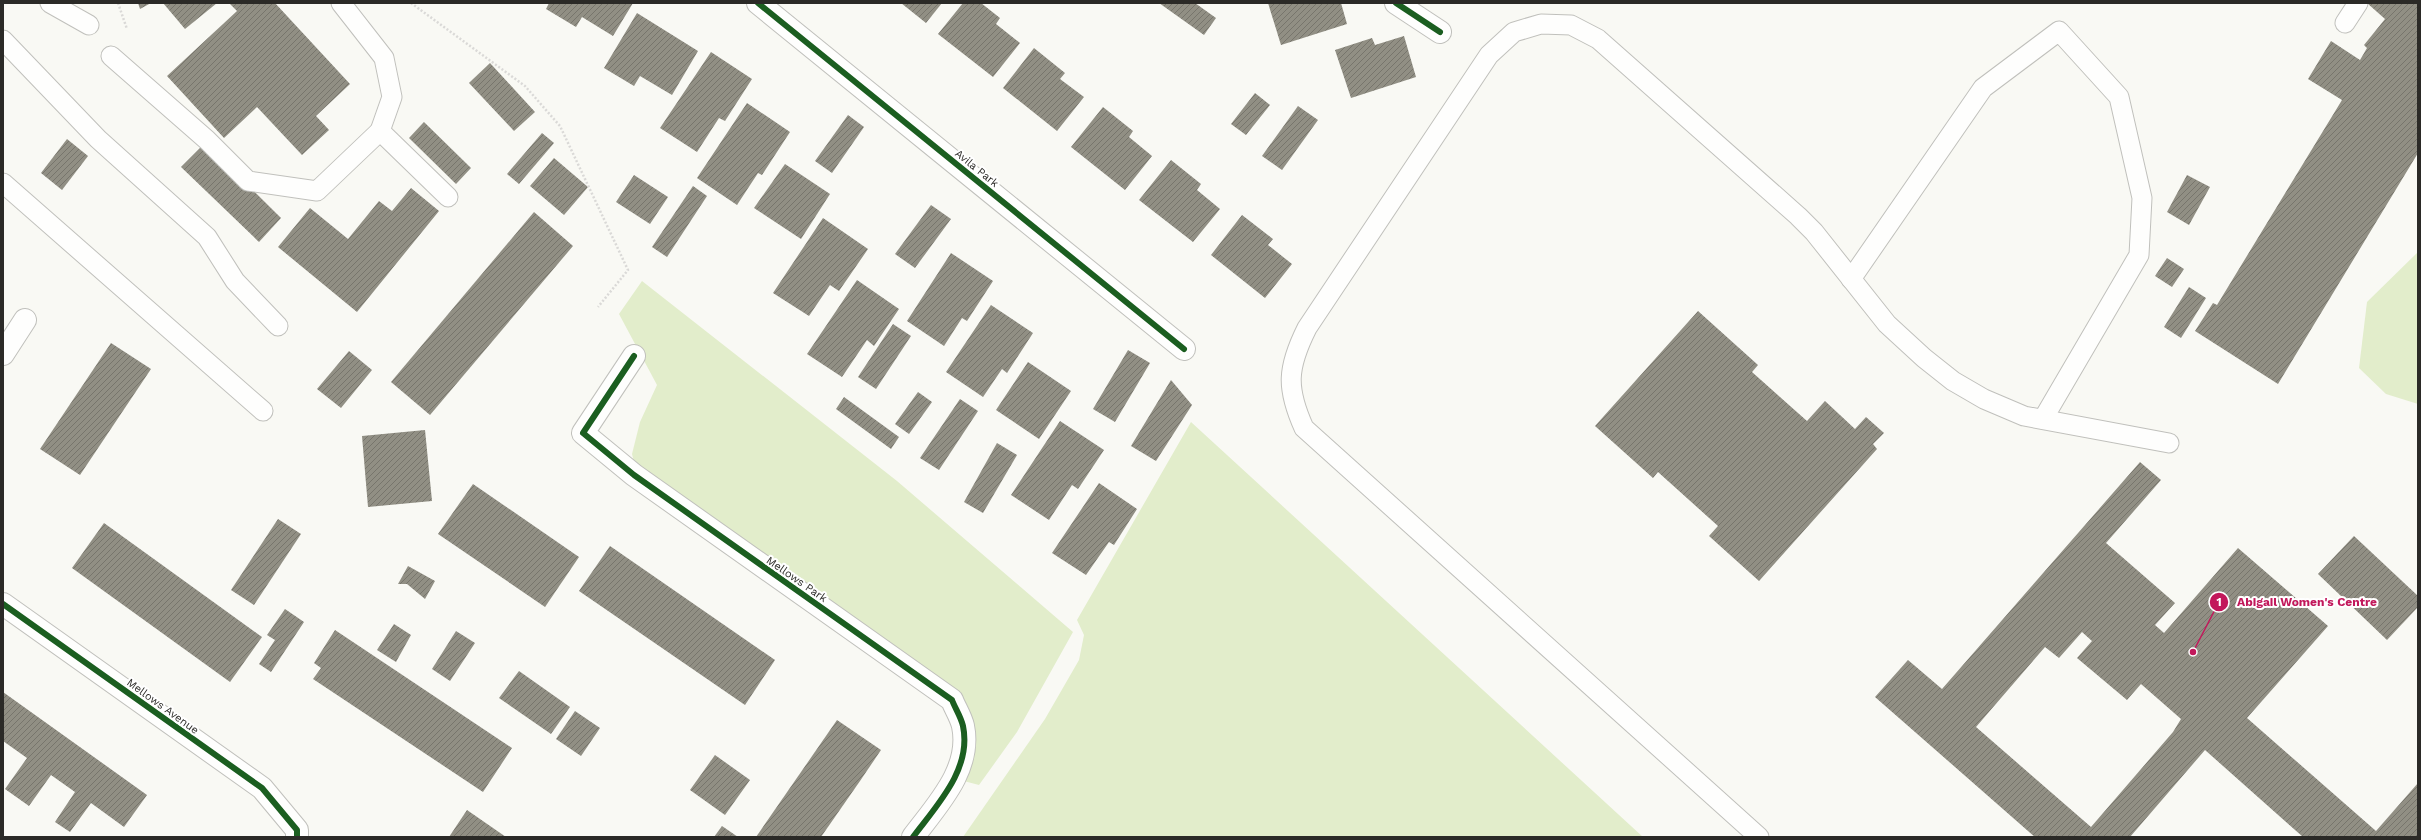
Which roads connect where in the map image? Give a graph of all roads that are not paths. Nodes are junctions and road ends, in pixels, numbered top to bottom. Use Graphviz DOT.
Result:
graph roads {
  1 [pos="50,3"];
  2 [pos="341,3"];
  3 [pos="758,3"];
  4 [pos="1396,3"];
  5 [pos="2358,3"];
  6 [pos="2345,23"];
  7 [pos="89,25"];
  8 [pos="1440,32"];
  9 [pos="3,40"];
  10 [pos="111,56"];
  11 [pos="380,131"];
  12 [pos="3,183"];
  13 [pos="448,197"];
  14 [pos="1851,278"];
  15 [pos="25,320"];
  16 [pos="278,326"];
  17 [pos="1184,349"];
  18 [pos="3,354"];
  19 [pos="634,356"];
  20 [pos="264,411"];
  21 [pos="2043,419"];
  22 [pos="2169,443"];
  23 [pos="3,604"];
  24 [pos="297,837"];
  25 [pos="913,837"];
  26 [pos="1759,837"];
  1 -- 7 [label="lane"];
  2 -- 11 [label="lane"];
  3 -- 17 [label="street, Avila Park"];
  4 -- 8 [label="street"];
  5 -- 6 [label="lane"];
  9 -- 16 [label="lane"];
  10 -- 11 [label="lane"];
  11 -- 13 [label="lane"];
  12 -- 20 [label="lane"];
  14 -- 21 [label="lane"];
  14 -- 21 [label="lane"];
  14 -- 26 [label="lane"];
  15 -- 18 [label="street"];
  19 -- 25 [label="street, Mellows Park"];
  21 -- 22 [label="lane"];
  23 -- 24 [label="street, Mellows Avenue"];
}
